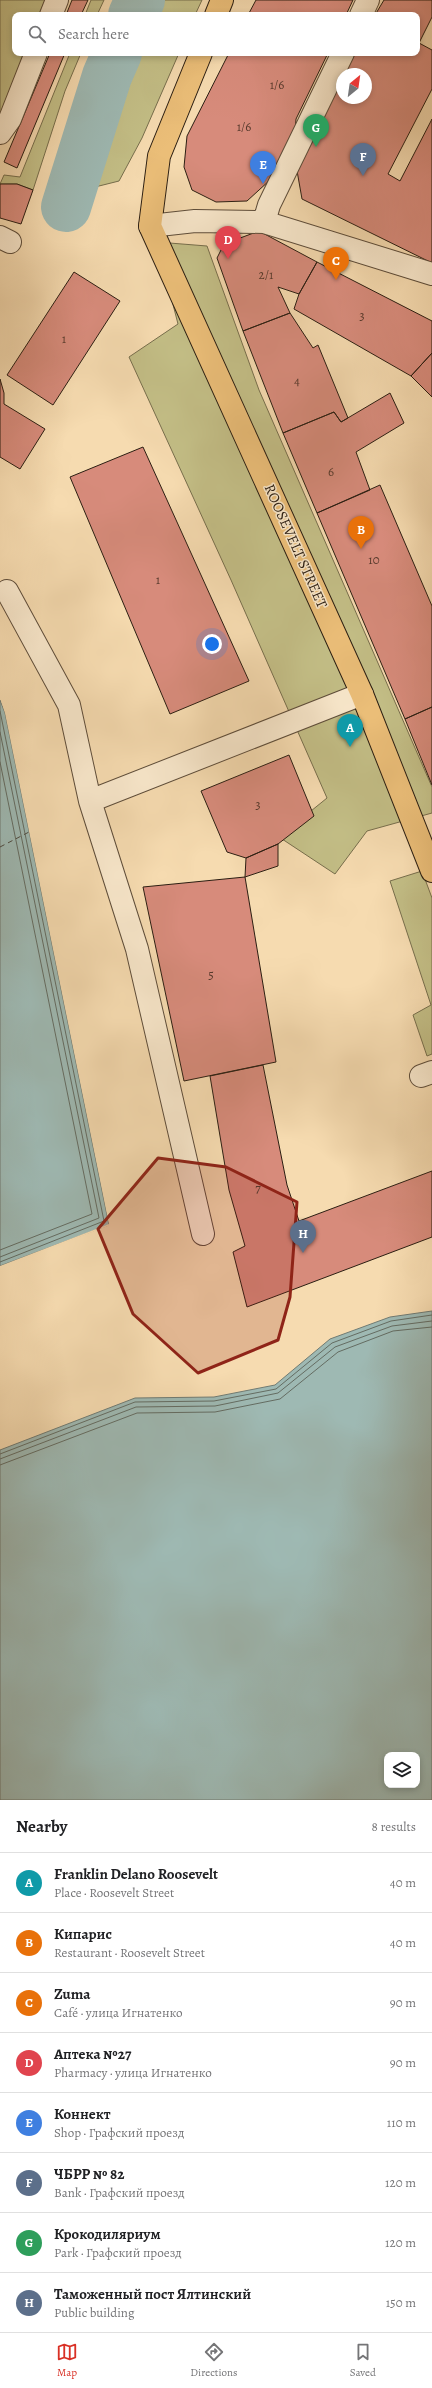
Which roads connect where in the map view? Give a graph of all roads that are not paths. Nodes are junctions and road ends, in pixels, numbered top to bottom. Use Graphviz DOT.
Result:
graph roads {
  1 [pos="57,0"];
  2 [pos="222,0"];
  3 [pos="368,0"];
  4 [pos="52,12"];
  5 [pos="217,12"];
  6 [pos="362,12"];
  7 [pos="35,56"];
  8 [pos="200,56"];
  9 [pos="342,56"];
  10 [pos="0,133"];
  11 [pos="264,222"];
  12 [pos="150,226"];
  13 [pos="432,274"];
  14 [pos="7,591"];
  15 [pos="362,694"];
  16 [pos="90,800"];
  17 [pos="432,871"];
  18 [pos="203,1234"];
  1 -- 4 [label="street"];
  2 -- 5 [label="main road"];
  3 -- 6 [label="street"];
  7 -- 10 [label="street"];
  8 -- 12 [label="main road"];
  9 -- 11 [label="street"];
  11 -- 12 [label="street"];
  11 -- 13 [label="street"];
  12 -- 15 [label="main road, ROOSEVELT STREET"];
  14 -- 16 [label="street"];
  15 -- 16 [label="street"];
  15 -- 17 [label="main road, ROOSEVELT STREET"];
  16 -- 18 [label="street"];
}
